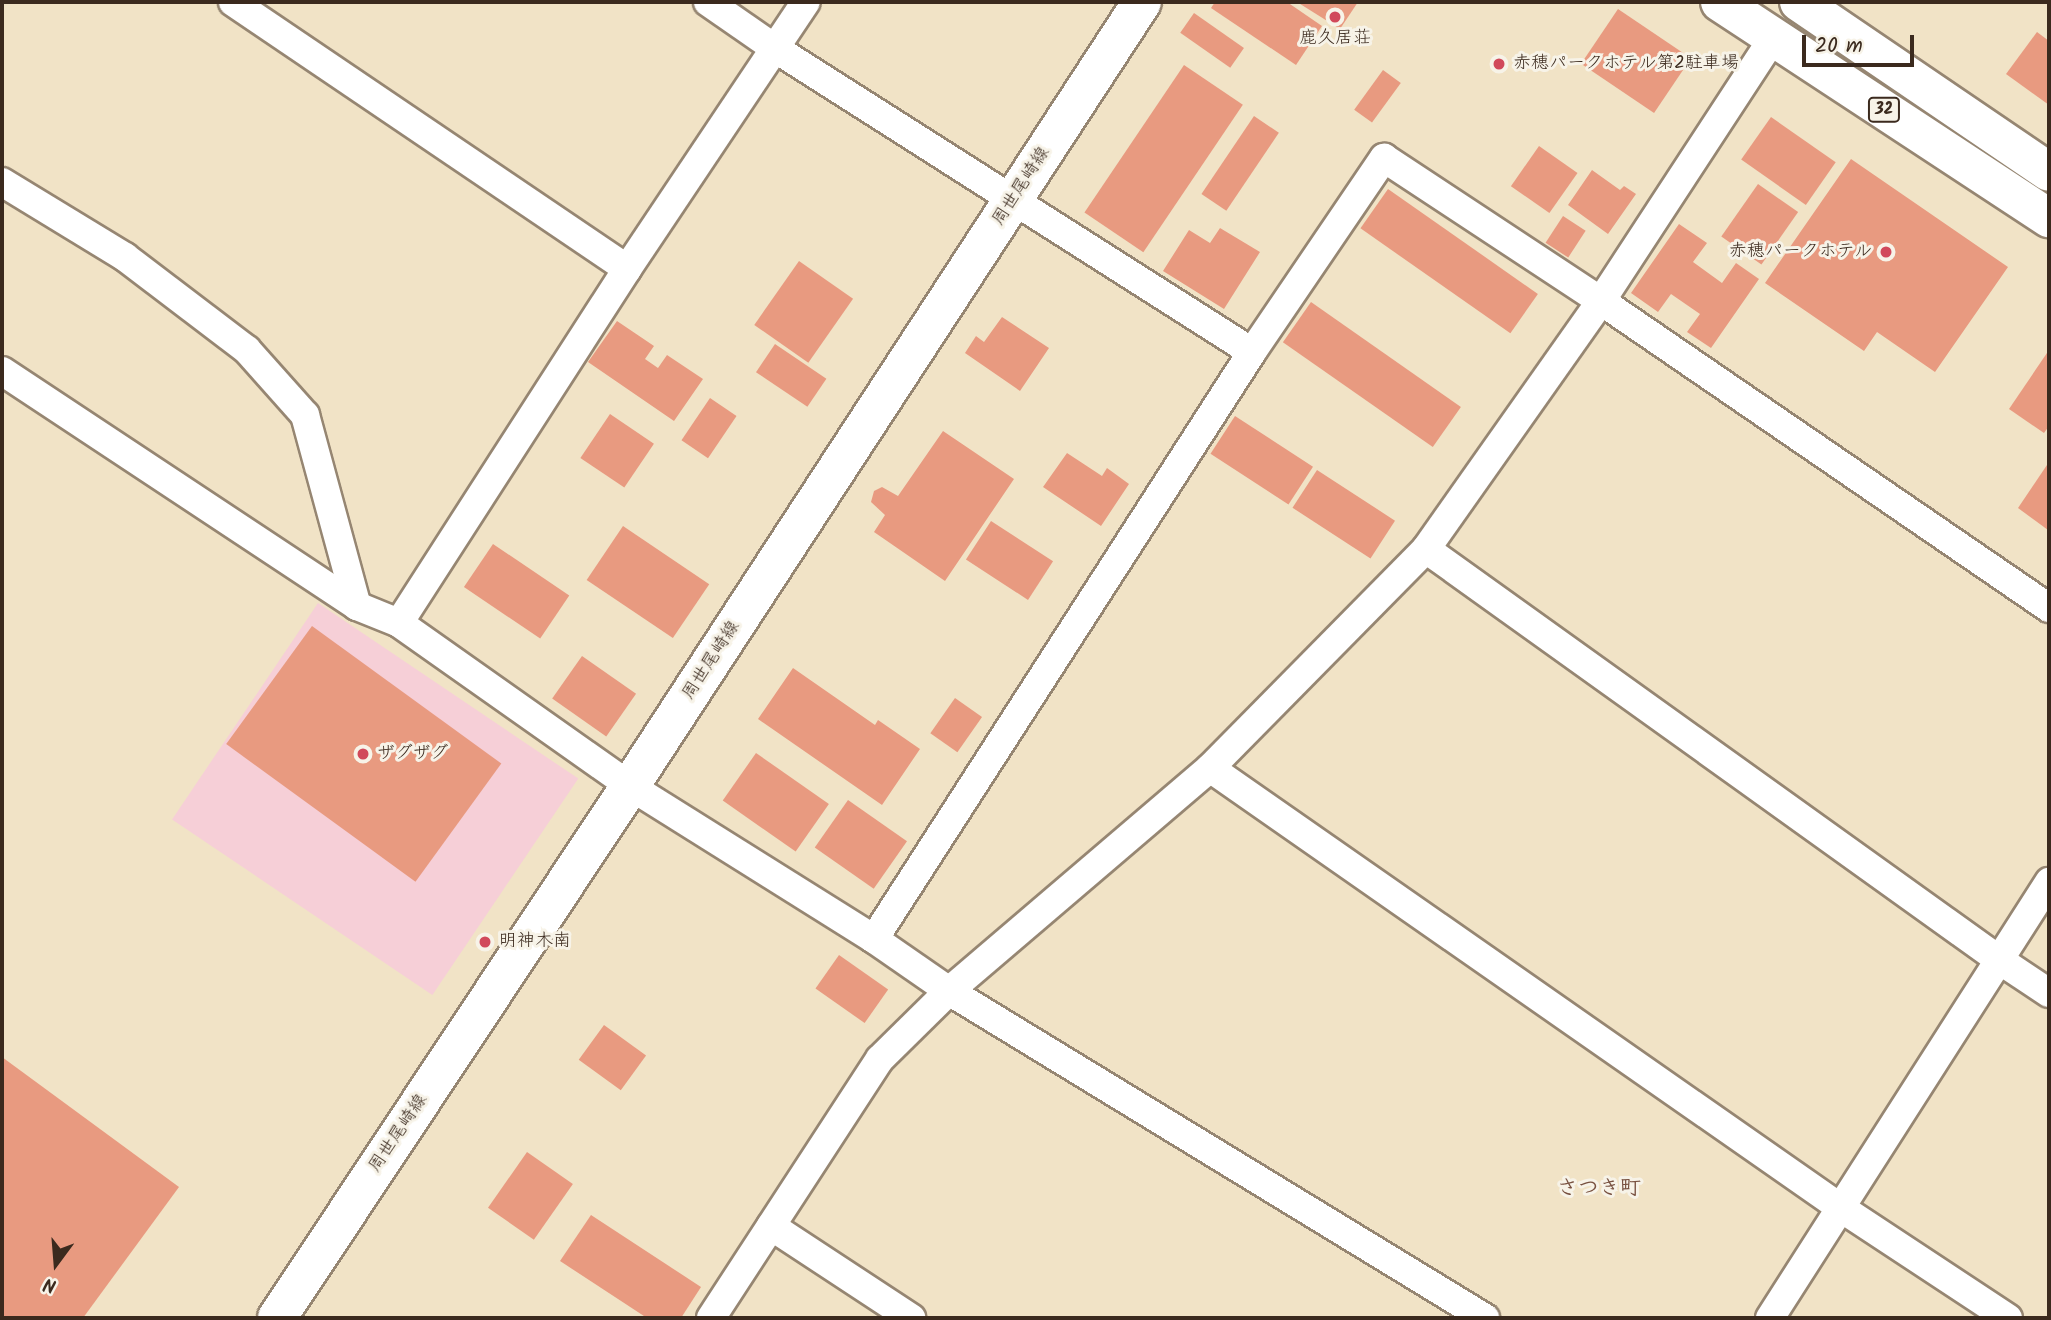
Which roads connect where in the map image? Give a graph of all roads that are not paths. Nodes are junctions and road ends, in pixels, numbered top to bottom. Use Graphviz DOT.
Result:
graph roads {
  1 [pos="233,2"];
  2 [pos="708,2"];
  3 [pos="806,2"];
  4 [pos="1142,2"];
  5 [pos="1720,2"];
  6 [pos="1802,3"];
  7 [pos="1773,38"];
  8 [pos="776,49"];
  9 [pos="2049,172"];
  10 [pos="2,183"];
  11 [pos="1015,199"];
  12 [pos="2049,218"];
  13 [pos="627,269"];
  14 [pos="1601,300"];
  15 [pos="1252,352"];
  16 [pos="2,371"];
  17 [pos="1426,549"];
  18 [pos="356,606"];
  19 [pos="2049,608"];
  20 [pos="399,623"];
  21 [pos="1210,768"];
  22 [pos="630,786"];
  23 [pos="2049,882"];
  24 [pos="874,939"];
  25 [pos="1998,959"];
  26 [pos="949,991"];
  27 [pos="2049,993"];
  28 [pos="1841,1208"];
  29 [pos="771,1226"];
  30 [pos="277,1318"];
  31 [pos="711,1318"];
  32 [pos="911,1318"];
  33 [pos="1485,1318"];
  34 [pos="1770,1318"];
  35 [pos="2008,1318"];
  1 -- 13 [label="street"];
  2 -- 8 [label="street"];
  3 -- 8 [label="street"];
  4 -- 11 [label="main road, 周世尾崎線"];
  5 -- 7 [label="main road, 32"];
  6 -- 9 [label="main road, 32"];
  7 -- 12 [label="main road, 32"];
  7 -- 14 [label="street"];
  8 -- 11 [label="street"];
  8 -- 13 [label="street"];
  10 -- 18 [label="street"];
  11 -- 15 [label="street"];
  11 -- 22 [label="main road, 周世尾崎線"];
  13 -- 20 [label="street"];
  14 -- 15 [label="street"];
  14 -- 17 [label="street"];
  14 -- 19 [label="street"];
  15 -- 24 [label="street"];
  16 -- 18 [label="street"];
  17 -- 21 [label="street"];
  17 -- 25 [label="street"];
  18 -- 20 [label="street"];
  20 -- 22 [label="street"];
  21 -- 26 [label="street"];
  21 -- 28 [label="street"];
  22 -- 24 [label="street"];
  22 -- 30 [label="main road, 周世尾崎線"];
  23 -- 25 [label="street"];
  24 -- 26 [label="street"];
  25 -- 27 [label="street"];
  25 -- 28 [label="street"];
  26 -- 29 [label="street"];
  26 -- 33 [label="street"];
  28 -- 34 [label="street"];
  28 -- 35 [label="street"];
  29 -- 31 [label="street"];
  29 -- 32 [label="street"];
}
